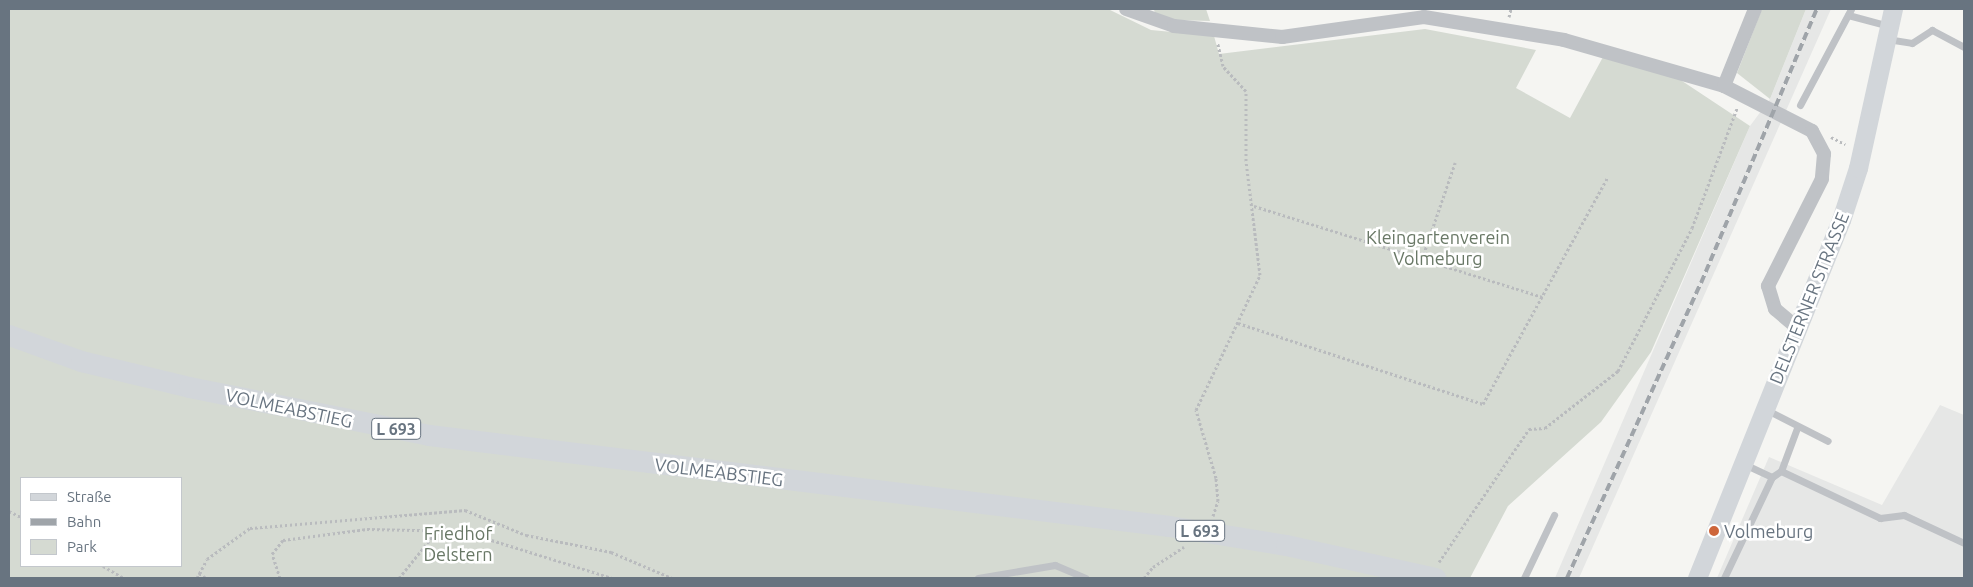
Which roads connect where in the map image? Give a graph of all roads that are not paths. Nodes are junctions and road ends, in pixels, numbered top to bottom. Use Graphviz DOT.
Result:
graph roads {
  1 [pos="1126,9"];
  2 [pos="1755,9"];
  3 [pos="1849,12"];
  4 [pos="1889,25"];
  5 [pos="1964,48"];
  6 [pos="1724,86"];
  7 [pos="1800,105"];
  8 [pos="1798,328"];
  9 [pos="9,335"];
  10 [pos="1764,408"];
  11 [pos="1797,428"];
  12 [pos="1828,441"];
  13 [pos="1741,463"];
  14 [pos="1781,471"];
  15 [pos="1772,477"];
  16 [pos="1554,515"];
  17 [pos="1964,543"];
  18 [pos="1434,574"];
  19 [pos="978,578"];
  20 [pos="1085,578"];
  21 [pos="1524,578"];
  22 [pos="1697,578"];
  23 [pos="1724,578"];
  1 -- 6 [label="street"];
  2 -- 6 [label="street"];
  3 -- 4 [label="lane"];
  3 -- 7 [label="lane"];
  4 -- 5 [label="lane"];
  4 -- 8 [label="street, DELSTERNER STRASSE"];
  6 -- 8 [label="street"];
  8 -- 10 [label="street, DELSTERNER STRASSE"];
  9 -- 18 [label="main road, VOLMEABSTIEG / L 693"];
  10 -- 11 [label="lane"];
  10 -- 13 [label="street, DELSTERNER STRASSE"];
  11 -- 12 [label="lane"];
  11 -- 14 [label="lane"];
  13 -- 15 [label="lane"];
  13 -- 22 [label="street, DELSTERNER STRASSE"];
  14 -- 15 [label="lane"];
  14 -- 17 [label="lane"];
  15 -- 23 [label="lane"];
  16 -- 21 [label="lane"];
  19 -- 20 [label="lane"];
}
